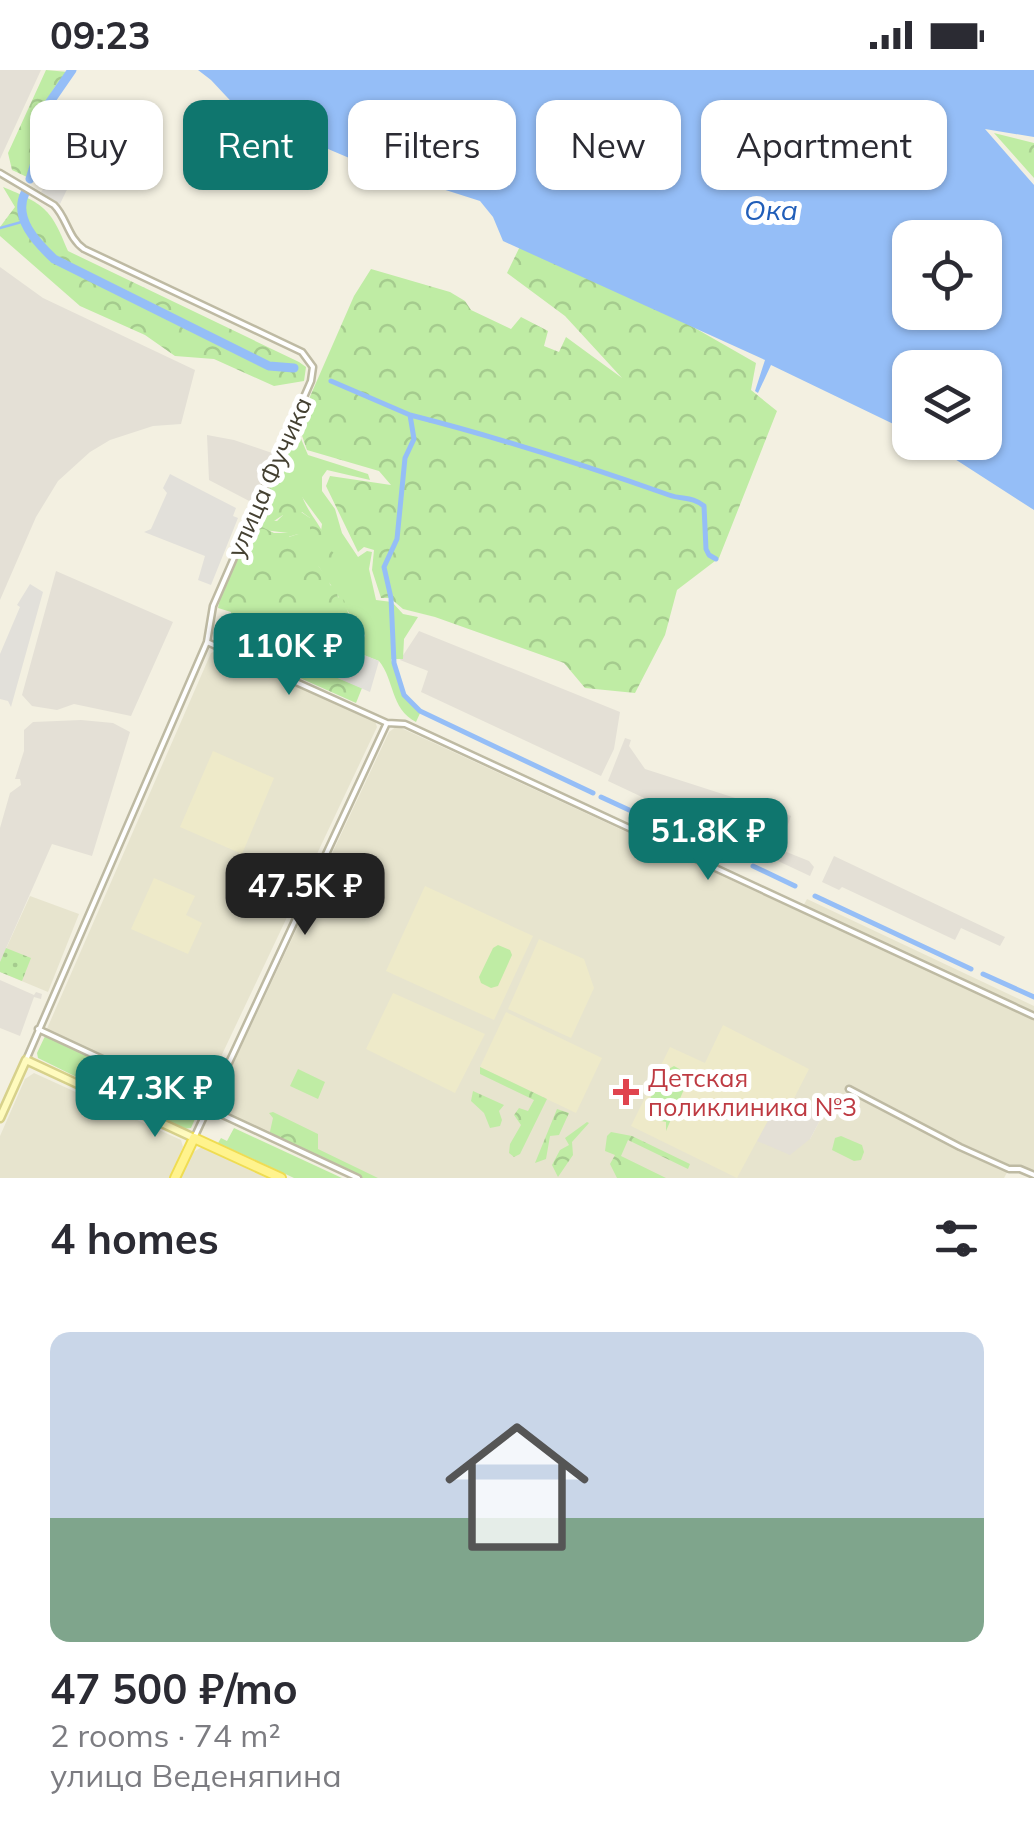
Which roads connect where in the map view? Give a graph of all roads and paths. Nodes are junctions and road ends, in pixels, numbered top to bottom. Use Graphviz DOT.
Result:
graph roads {
  1 [pos="0,173"];
  2 [pos="206,642"];
  3 [pos="386,724"];
  4 [pos="1034,1016"];
  5 [pos="38,1029"];
  6 [pos="26,1060"];
  7 [pos="849,1089"];
  8 [pos="208,1107"];
  9 [pos="0,1118"];
  10 [pos="194,1138"];
  11 [pos="1009,1169"];
  12 [pos="1034,1175"];
  13 [pos="175,1178"];
  14 [pos="281,1178"];
  15 [pos="358,1178"];
  16 [pos="1005,1178"];
  1 -- 2 [label="street, улица Фучика"];
  2 -- 3 [label="street"];
  2 -- 5 [label="street, улица Фучика"];
  3 -- 4 [label="street"];
  3 -- 8 [label="street"];
  5 -- 6 [label="street, улица Фучика"];
  5 -- 8 [label="street"];
  6 -- 9 [label="street, улица Фучика"];
  6 -- 10 [label="street"];
  7 -- 11 [label="street"];
  8 -- 10 [label="street"];
  8 -- 15 [label="street"];
  10 -- 13 [label="main road"];
  10 -- 14 [label="main road"];
  11 -- 12 [label="street"];
  11 -- 16 [label="street"];
}
